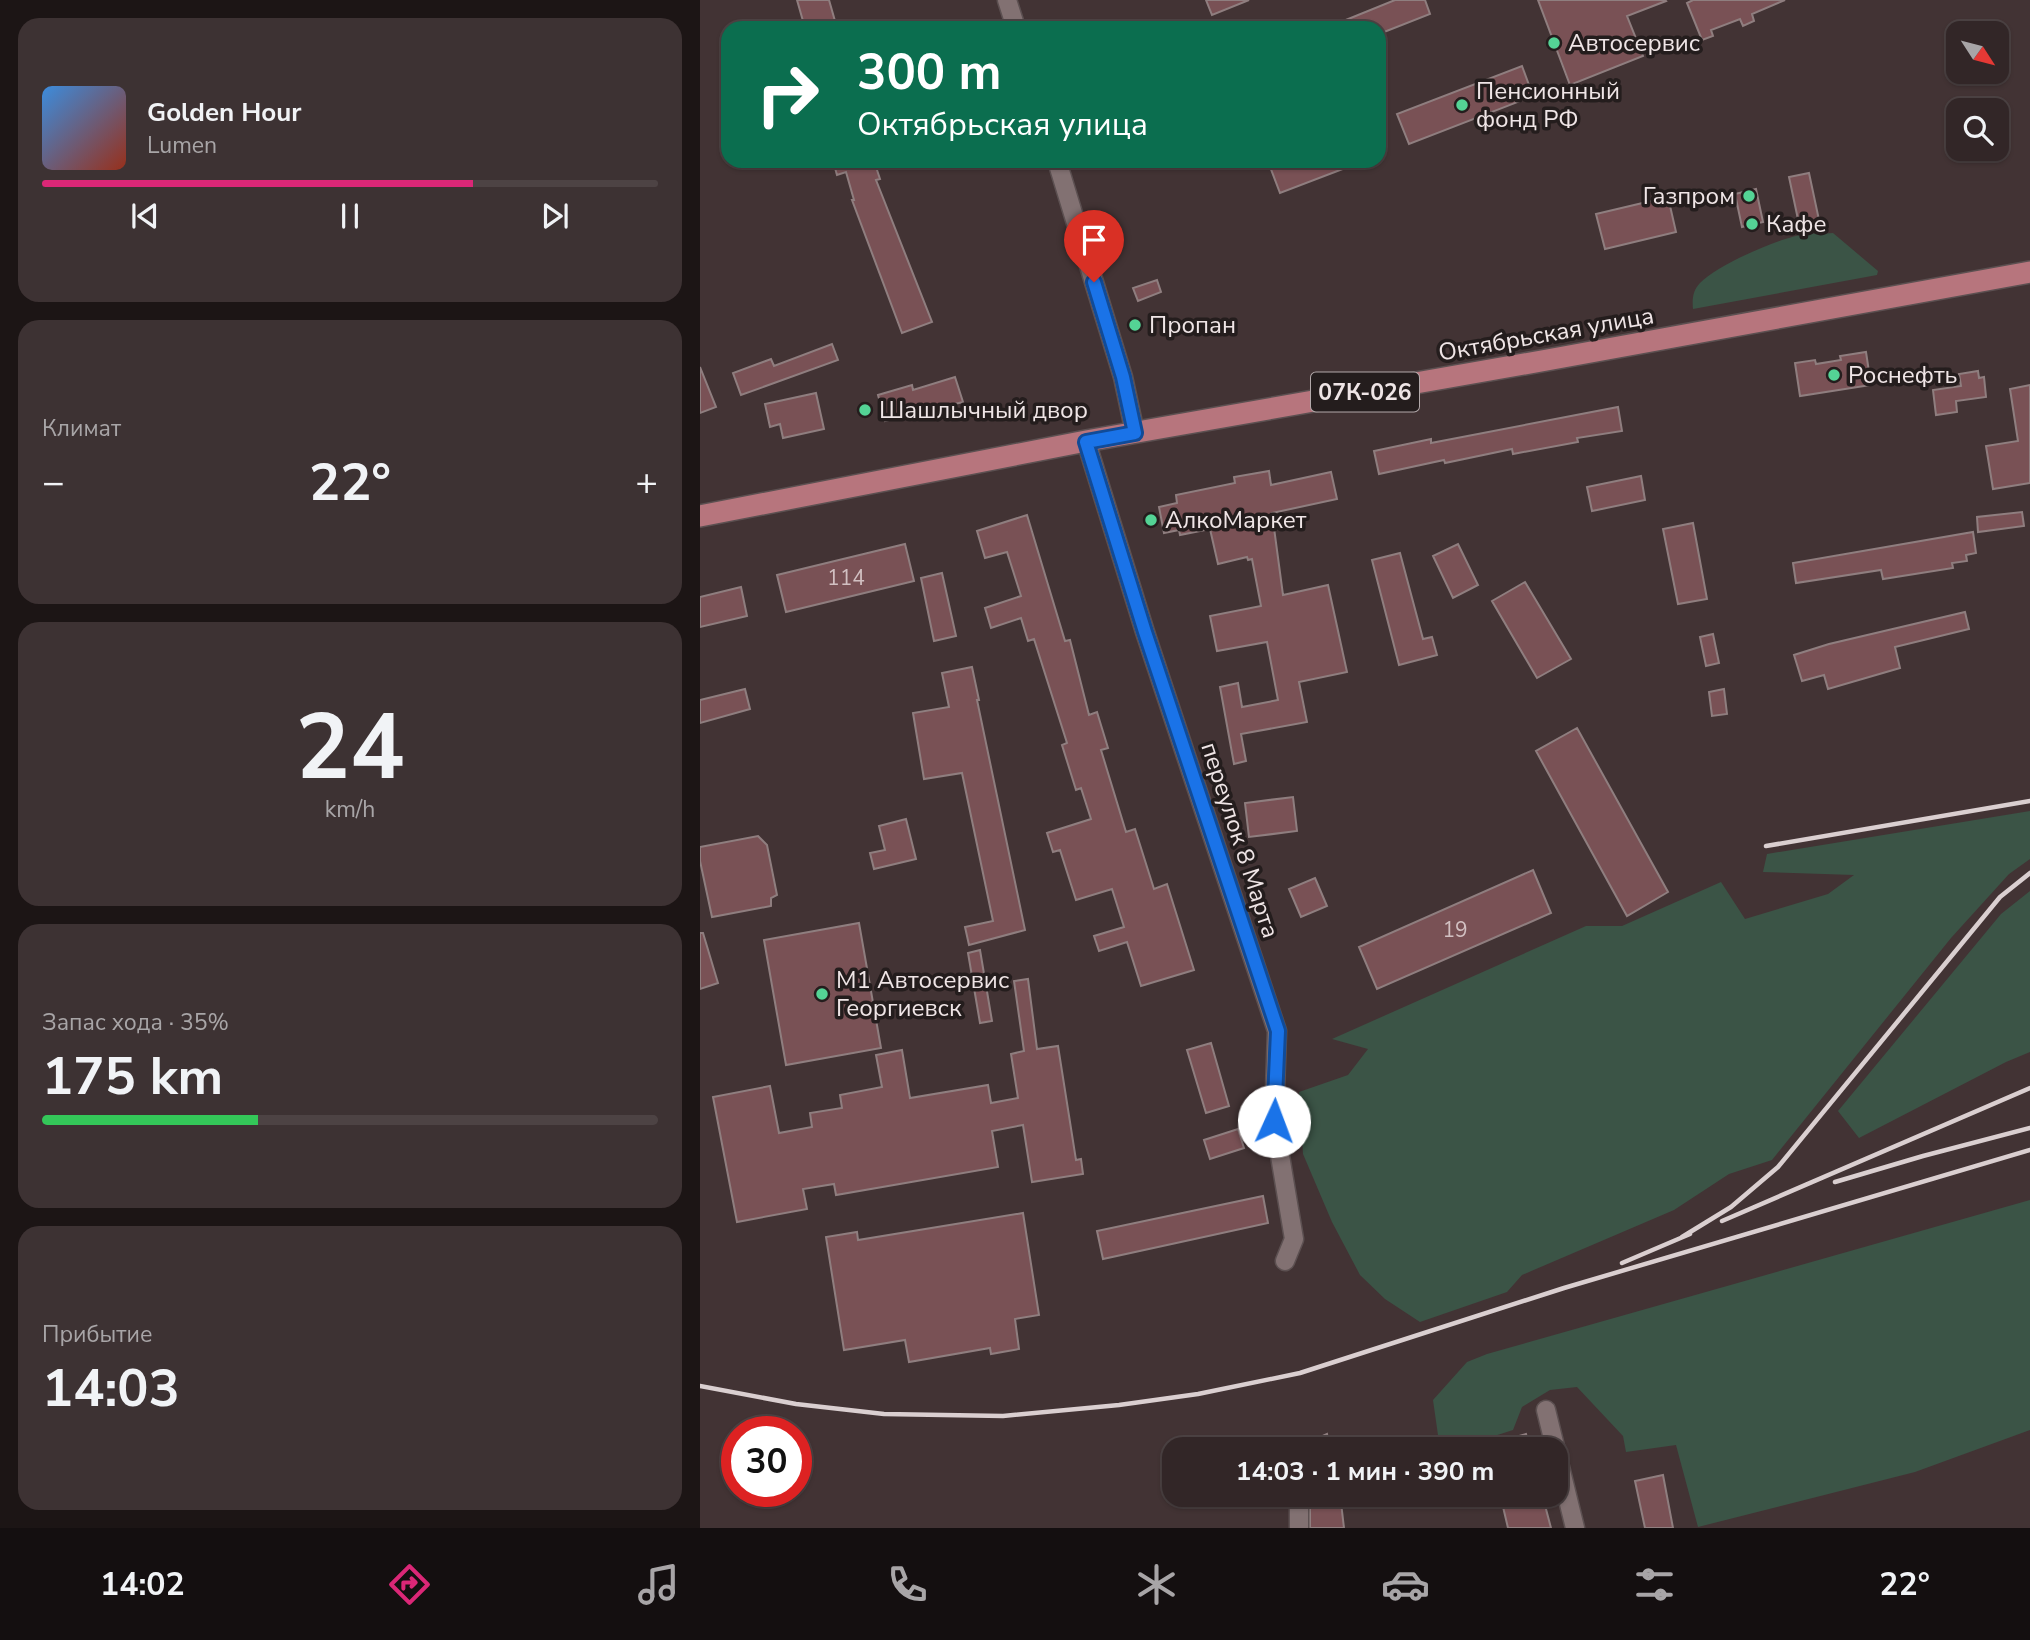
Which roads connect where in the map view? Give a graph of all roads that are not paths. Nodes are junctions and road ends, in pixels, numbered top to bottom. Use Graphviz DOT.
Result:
graph roads {
  1 [pos="1007,0"];
  2 [pos="1014,21"];
  3 [pos="1059,168"];
  4 [pos="2030,272"];
  5 [pos="1135,433"];
  6 [pos="1086,442"];
  7 [pos="700,516"];
  8 [pos="1285,1261"];
  9 [pos="1546,1410"];
  10 [pos="1298,1507"];
  11 [pos="1299,1528"];
  12 [pos="1575,1528"];
  1 -- 2 [label="street"];
  3 -- 5 [label="street"];
  4 -- 5 [label="main road, Октябрьская улица / 07К-026"];
  5 -- 6 [label="main road, Октябрьская улица / 07К-026"];
  6 -- 7 [label="main road, Октябрьская улица / 07К-026"];
  6 -- 8 [label="street, переулок 8 Марта"];
  9 -- 12 [label="street"];
  10 -- 11 [label="street"];
}
